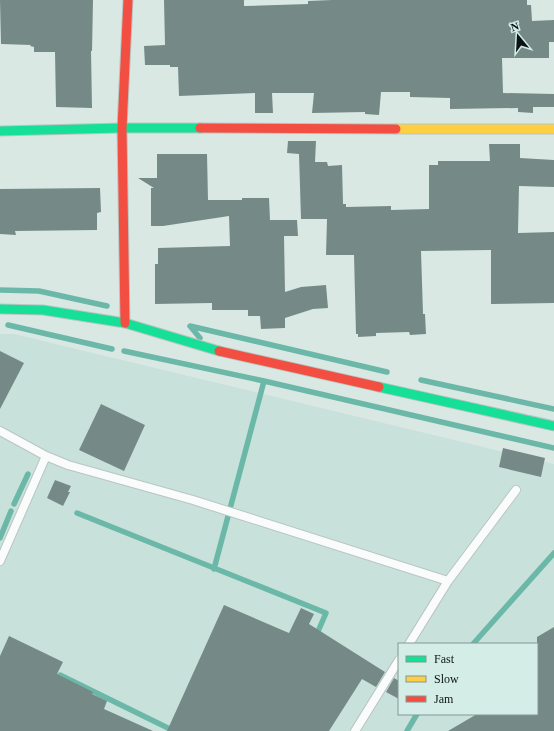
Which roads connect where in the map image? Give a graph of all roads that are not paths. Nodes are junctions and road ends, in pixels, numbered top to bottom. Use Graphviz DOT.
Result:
graph roads {
  1 [pos="128,0"];
  2 [pos="122,128"];
  3 [pos="554,129"];
  4 [pos="0,131"];
  5 [pos="0,308"];
  6 [pos="125,323"];
  7 [pos="554,426"];
  8 [pos="0,431"];
  9 [pos="46,456"];
  10 [pos="516,490"];
  11 [pos="0,562"];
  12 [pos="448,581"];
  13 [pos="410,643"];
  14 [pos="398,662"];
  15 [pos="355,731"];
  1 -- 2 [label="street"];
  2 -- 3 [label="street"];
  2 -- 4 [label="street"];
  2 -- 6 [label="street"];
  5 -- 6 [label="street"];
  6 -- 7 [label="street"];
  8 -- 9 [label="lane"];
  9 -- 11 [label="lane"];
  9 -- 12 [label="lane"];
  10 -- 12 [label="lane"];
  12 -- 13 [label="lane"];
  14 -- 15 [label="lane"];
}
